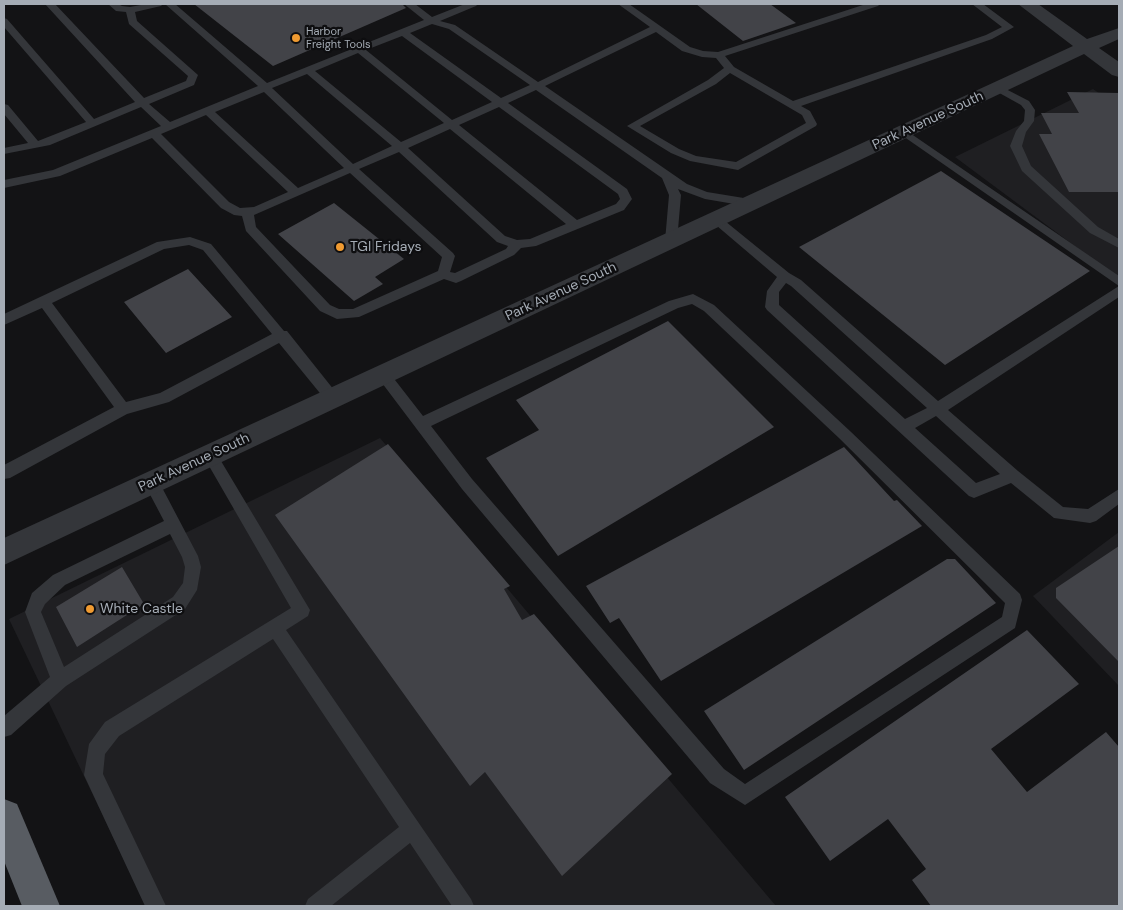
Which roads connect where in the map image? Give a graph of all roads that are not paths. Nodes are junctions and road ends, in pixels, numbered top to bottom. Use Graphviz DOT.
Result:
graph roads {
  1 [pos="50,4"];
  2 [pos="113,4"];
  3 [pos="158,4"];
  4 [pos="170,4"];
  5 [pos="409,4"];
  6 [pos="473,4"];
  7 [pos="623,4"];
  8 [pos="875,4"];
  9 [pos="977,4"];
  10 [pos="1027,4"];
  11 [pos="130,10"];
  12 [pos="4,21"];
  13 [pos="431,21"];
  14 [pos="656,28"];
  15 [pos="403,32"];
  16 [pos="1119,33"];
  17 [pos="1087,46"];
  18 [pos="359,49"];
  19 [pos="719,54"];
  20 [pos="730,69"];
  21 [pos="308,70"];
  22 [pos="1119,70"];
  23 [pos="537,86"];
  24 [pos="265,87"];
  25 [pos="998,88"];
  26 [pos="142,103"];
  27 [pos="500,103"];
  28 [pos="793,105"];
  29 [pos="4,107"];
  30 [pos="208,111"];
  31 [pos="93,124"];
  32 [pos="450,125"];
  33 [pos="169,128"];
  34 [pos="904,132"];
  35 [pos="154,134"];
  36 [pos="35,145"];
  37 [pos="400,147"];
  38 [pos="4,151"];
  39 [pos="351,168"];
  40 [pos="667,178"];
  41 [pos="4,184"];
  42 [pos="296,193"];
  43 [pos="752,203"];
  44 [pos="248,213"];
  45 [pos="716,220"];
  46 [pos="575,226"];
  47 [pos="671,241"];
  48 [pos="517,244"];
  49 [pos="1119,244"];
  50 [pos="443,274"];
  51 [pos="784,276"];
  52 [pos="1119,282"];
  53 [pos="1119,291"];
  54 [pos="44,301"];
  55 [pos="4,320"];
  56 [pos="282,336"];
  57 [pos="383,375"];
  58 [pos="332,399"];
  59 [pos="939,408"];
  60 [pos="123,409"];
  61 [pos="421,424"];
  62 [pos="903,428"];
  63 [pos="210,456"];
  64 [pos="4,471"];
  65 [pos="1014,476"];
  66 [pos="152,483"];
  67 [pos="1119,496"];
  68 [pos="174,524"];
  69 [pos="4,552"];
  70 [pos="275,628"];
  71 [pos="60,680"];
  72 [pos="4,728"];
  73 [pos="4,817"];
  74 [pos="412,829"];
  75 [pos="41,906"];
  76 [pos="156,906"];
  77 [pos="315,906"];
  78 [pos="464,906"];
  1 -- 26 [label="lane"];
  2 -- 11 [label="lane"];
  3 -- 11 [label="lane"];
  4 -- 24 [label="lane"];
  5 -- 13 [label="lane"];
  6 -- 13 [label="lane"];
  7 -- 14 [label="lane"];
  8 -- 19 [label="lane"];
  9 -- 28 [label="lane"];
  10 -- 17 [label="street"];
  11 -- 26 [label="lane"];
  12 -- 31 [label="lane"];
  13 -- 15 [label="lane"];
  13 -- 23 [label="lane"];
  14 -- 19 [label="lane"];
  14 -- 23 [label="lane"];
  15 -- 18 [label="lane"];
  15 -- 27 [label="lane"];
  16 -- 17 [label="street, Park Avenue South"];
  17 -- 22 [label="street"];
  17 -- 25 [label="street, Park Avenue South"];
  18 -- 21 [label="lane"];
  18 -- 32 [label="lane"];
  19 -- 20 [label="lane"];
  20 -- 28 [label="lane"];
  20 -- 28 [label="lane"];
  21 -- 24 [label="lane"];
  21 -- 37 [label="lane"];
  23 -- 27 [label="lane"];
  23 -- 40 [label="lane"];
  24 -- 30 [label="lane"];
  24 -- 39 [label="lane"];
  25 -- 34 [label="street, Park Avenue South"];
  25 -- 49 [label="lane"];
  26 -- 31 [label="lane"];
  26 -- 33 [label="lane"];
  27 -- 32 [label="lane"];
  27 -- 46 [label="lane"];
  29 -- 36 [label="lane"];
  30 -- 33 [label="lane"];
  30 -- 42 [label="lane"];
  31 -- 36 [label="lane"];
  32 -- 37 [label="lane"];
  32 -- 46 [label="lane"];
  33 -- 35 [label="lane"];
  34 -- 43 [label="street, Park Avenue South"];
  34 -- 52 [label="lane"];
  35 -- 41 [label="lane"];
  35 -- 44 [label="lane"];
  36 -- 38 [label="lane"];
  37 -- 39 [label="lane"];
  37 -- 48 [label="lane"];
  39 -- 42 [label="lane"];
  39 -- 50 [label="lane"];
  40 -- 43 [label="lane"];
  40 -- 47 [label="lane"];
  42 -- 44 [label="lane"];
  43 -- 45 [label="street, Park Avenue South"];
  44 -- 50 [label="lane"];
  45 -- 47 [label="street, Park Avenue South"];
  45 -- 51 [label="lane"];
  46 -- 48 [label="lane"];
  47 -- 57 [label="street, Park Avenue South"];
  48 -- 50 [label="lane"];
  51 -- 59 [label="lane"];
  51 -- 62 [label="lane"];
  53 -- 59 [label="lane"];
  54 -- 55 [label="lane"];
  54 -- 56 [label="lane"];
  54 -- 60 [label="lane"];
  56 -- 58 [label="lane"];
  56 -- 60 [label="lane"];
  57 -- 58 [label="street, Park Avenue South"];
  57 -- 61 [label="lane"];
  58 -- 63 [label="street, Park Avenue South"];
  59 -- 62 [label="lane"];
  59 -- 65 [label="lane"];
  60 -- 64 [label="lane"];
  61 -- 61 [label="lane"];
  62 -- 65 [label="lane"];
  63 -- 66 [label="street, Park Avenue South"];
  63 -- 70 [label="lane"];
  65 -- 67 [label="lane"];
  66 -- 68 [label="lane"];
  66 -- 69 [label="street, Park Avenue South"];
  68 -- 71 [label="lane"];
  68 -- 71 [label="lane"];
  70 -- 74 [label="lane"];
  70 -- 76 [label="lane"];
  71 -- 72 [label="lane"];
  73 -- 75 [label="highway"];
  74 -- 77 [label="lane"];
  74 -- 78 [label="lane"];
}
